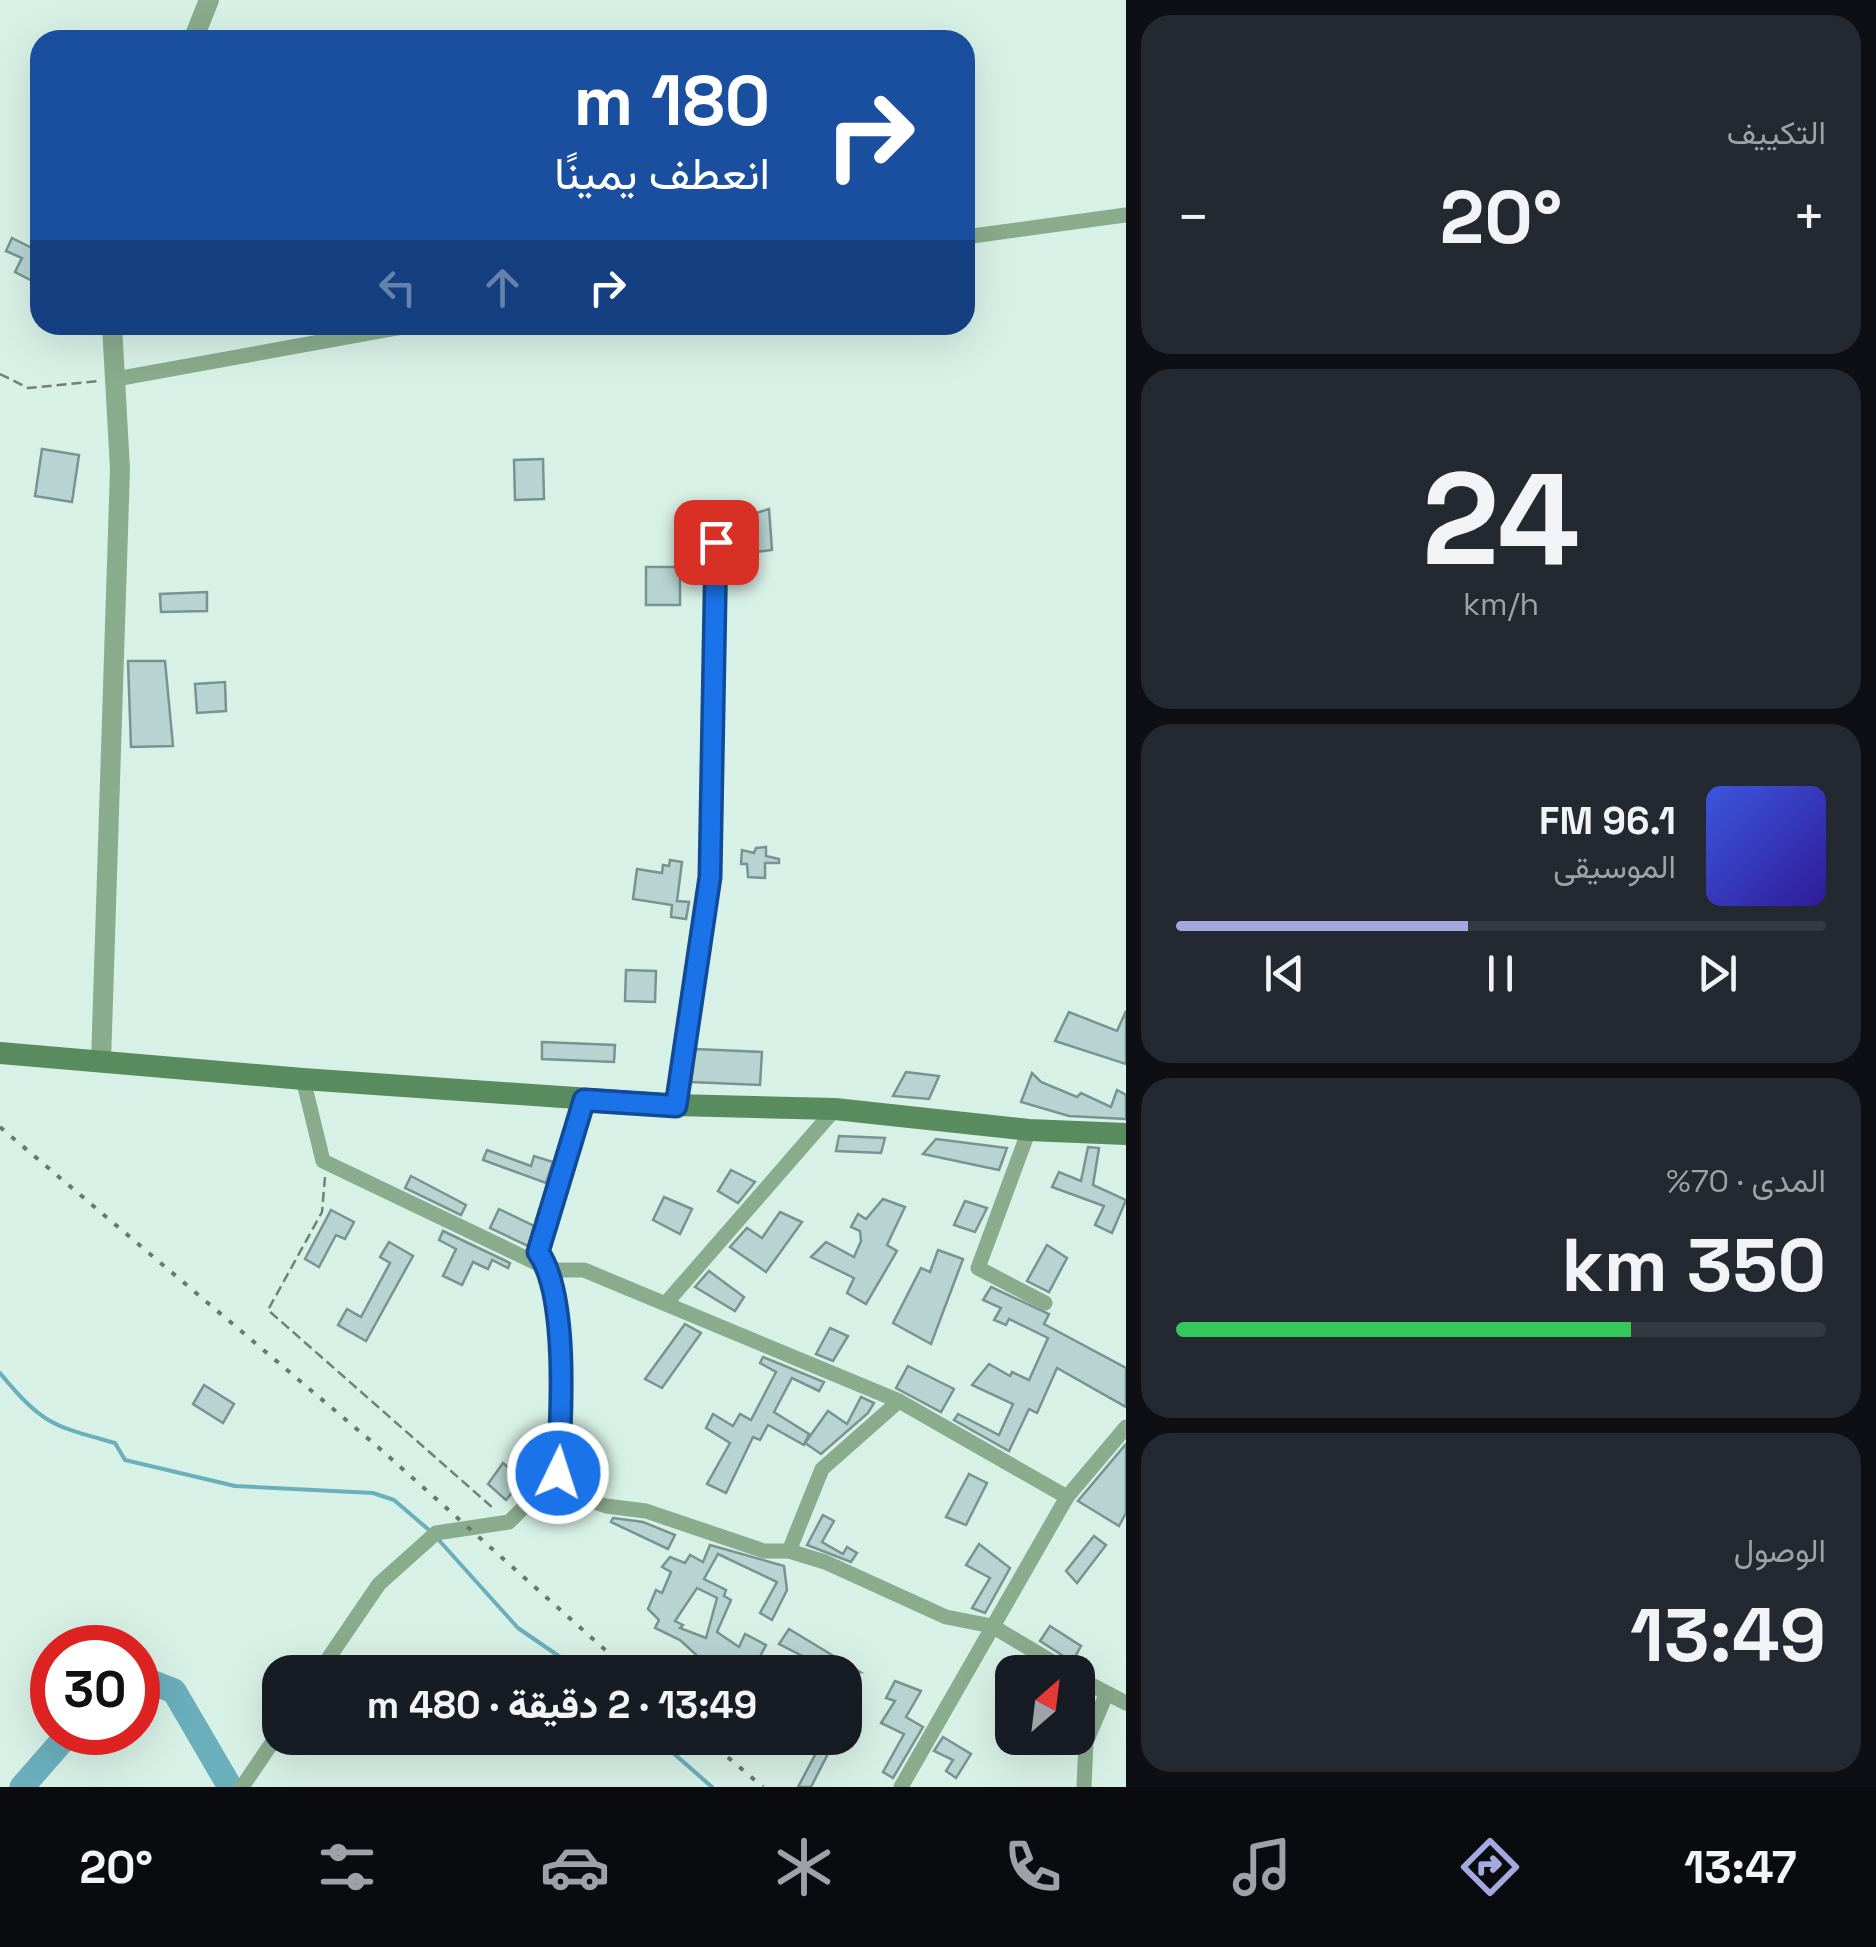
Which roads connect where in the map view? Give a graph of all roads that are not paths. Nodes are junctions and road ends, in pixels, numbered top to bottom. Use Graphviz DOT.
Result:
graph roads {
  1 [pos="209,0"];
  2 [pos="197,30"];
  3 [pos="1126,214"];
  4 [pos="975,236"];
  5 [pos="113,335"];
  6 [pos="358,335"];
  7 [pos="116,379"];
  8 [pos="716,542"];
  9 [pos="0,1052"];
  10 [pos="101,1062"];
  11 [pos="302,1080"];
  12 [pos="584,1100"];
  13 [pos="676,1106"];
  14 [pos="835,1109"];
  15 [pos="1029,1130"];
  16 [pos="1126,1134"];
  17 [pos="551,1270"];
  18 [pos="667,1302"];
  19 [pos="1045,1303"];
  20 [pos="899,1401"];
  21 [pos="1126,1426"];
  22 [pos="558,1473"];
  23 [pos="1067,1497"];
  24 [pos="789,1551"];
  25 [pos="992,1626"];
  26 [pos="330,1655"];
  27 [pos="1041,1655"];
  28 [pos="1095,1688"];
  29 [pos="1106,1695"];
  30 [pos="1126,1703"];
  31 [pos="263,1755"];
  32 [pos="242,1787"];
  33 [pos="900,1787"];
  34 [pos="1084,1787"];
  1 -- 2 [label="street"];
  3 -- 4 [label="street"];
  5 -- 7 [label="street"];
  6 -- 7 [label="street"];
  7 -- 10 [label="street"];
  8 -- 13 [label="street"];
  9 -- 10 [label="main road"];
  10 -- 11 [label="main road"];
  11 -- 12 [label="main road"];
  11 -- 17 [label="street"];
  12 -- 13 [label="main road"];
  12 -- 17 [label="street"];
  13 -- 14 [label="main road"];
  14 -- 15 [label="main road"];
  14 -- 18 [label="street"];
  15 -- 16 [label="main road"];
  15 -- 19 [label="street"];
  17 -- 18 [label="street"];
  17 -- 22 [label="street"];
  18 -- 20 [label="street"];
  20 -- 23 [label="street"];
  20 -- 24 [label="street"];
  21 -- 23 [label="street"];
  22 -- 24 [label="street"];
  22 -- 26 [label="street"];
  23 -- 25 [label="street"];
  24 -- 25 [label="street"];
  25 -- 27 [label="street"];
  25 -- 33 [label="street"];
  28 -- 29 [label="street"];
  29 -- 30 [label="street"];
  29 -- 34 [label="street"];
  31 -- 32 [label="street"];
}
